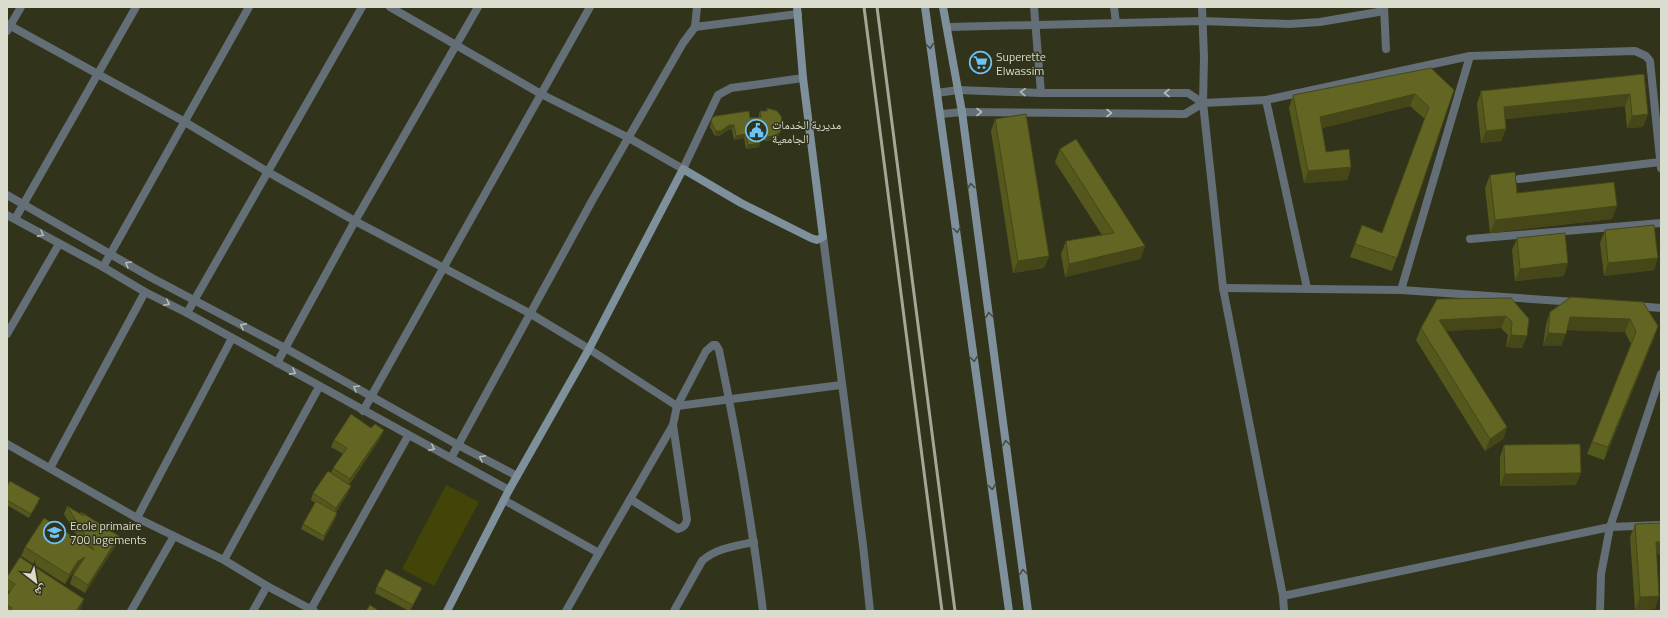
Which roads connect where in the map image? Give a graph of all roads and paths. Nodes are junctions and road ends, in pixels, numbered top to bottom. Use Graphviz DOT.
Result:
graph roads {
  1 [pos="21,7"];
  2 [pos="136,7"];
  3 [pos="249,7"];
  4 [pos="362,7"];
  5 [pos="390,7"];
  6 [pos="478,7"];
  7 [pos="590,7"];
  8 [pos="697,7"];
  9 [pos="925,7"];
  10 [pos="943,7"];
  11 [pos="1034,7"];
  12 [pos="1114,7"];
  13 [pos="1202,7"];
  14 [pos="1384,9"];
  15 [pos="797,11"];
  16 [pos="1202,21"];
  17 [pos="1116,23"];
  18 [pos="1036,26"];
  19 [pos="8,27"];
  20 [pos="695,27"];
  21 [pos="948,27"];
  22 [pos="456,45"];
  23 [pos="1386,49"];
  24 [pos="1470,56"];
  25 [pos="98,74"];
  26 [pos="804,78"];
  27 [pos="958,90"];
  28 [pos="937,93"];
  29 [pos="1041,93"];
  30 [pos="541,94"];
  31 [pos="1266,100"];
  32 [pos="1203,103"];
  33 [pos="962,112"];
  34 [pos="940,114"];
  35 [pos="185,122"];
  36 [pos="629,138"];
  37 [pos="1660,141"];
  38 [pos="1661,165"];
  39 [pos="683,169"];
  40 [pos="268,172"];
  41 [pos="1519,178"];
  42 [pos="7,195"];
  43 [pos="24,204"];
  44 [pos="7,215"];
  45 [pos="15,219"];
  46 [pos="355,221"];
  47 [pos="1661,223"];
  48 [pos="823,237"];
  49 [pos="1470,239"];
  50 [pos="59,244"];
  51 [pos="110,254"];
  52 [pos="103,267"];
  53 [pos="442,268"];
  54 [pos="1223,288"];
  55 [pos="1307,288"];
  56 [pos="1401,290"];
  57 [pos="145,292"];
  58 [pos="195,301"];
  59 [pos="1582,302"];
  60 [pos="1629,305"];
  61 [pos="1661,308"];
  62 [pos="187,313"];
  63 [pos="530,314"];
  64 [pos="7,334"];
  65 [pos="232,338"];
  66 [pos="285,348"];
  67 [pos="589,349"];
  68 [pos="277,363"];
  69 [pos="1661,374"];
  70 [pos="841,385"];
  71 [pos="319,387"];
  72 [pos="370,396"];
  73 [pos="729,400"];
  74 [pos="677,406"];
  75 [pos="363,411"];
  76 [pos="673,425"];
  77 [pos="408,436"];
  78 [pos="7,444"];
  79 [pos="458,445"];
  80 [pos="451,458"];
  81 [pos="50,468"];
  82 [pos="517,476"];
  83 [pos="509,490"];
  84 [pos="630,499"];
  85 [pos="504,500"];
  86 [pos="137,518"];
  87 [pos="1661,525"];
  88 [pos="1610,527"];
  89 [pos="174,536"];
  90 [pos="754,542"];
  91 [pos="599,553"];
  92 [pos="224,560"];
  93 [pos="266,586"];
  94 [pos="1283,596"];
  95 [pos="313,610"];
  96 [pos="131,611"];
  97 [pos="253,611"];
  98 [pos="447,611"];
  99 [pos="566,611"];
  100 [pos="674,611"];
  101 [pos="763,611"];
  102 [pos="870,611"];
  103 [pos="1009,611"];
  104 [pos="1028,611"];
  105 [pos="1284,611"];
  106 [pos="1600,611"];
  1 -- 19 [label="street"];
  2 -- 25 [label="street"];
  3 -- 35 [label="street"];
  4 -- 40 [label="street"];
  5 -- 22 [label="street"];
  6 -- 22 [label="street"];
  7 -- 30 [label="street"];
  8 -- 20 [label="street"];
  9 -- 28 [label="street, one-way"];
  10 -- 21 [label="street"];
  11 -- 18 [label="street"];
  12 -- 17 [label="street"];
  13 -- 16 [label="street"];
  14 -- 16 [label="street"];
  14 -- 23 [label="street"];
  15 -- 20 [label="street"];
  15 -- 26 [label="street"];
  16 -- 17 [label="street"];
  16 -- 32 [label="street"];
  17 -- 18 [label="street"];
  18 -- 21 [label="street"];
  18 -- 29 [label="street"];
  19 -- 25 [label="street"];
  20 -- 36 [label="street"];
  21 -- 27 [label="street"];
  22 -- 30 [label="street"];
  22 -- 46 [label="street"];
  24 -- 31 [label="street"];
  24 -- 37 [label="street"];
  24 -- 56 [label="street"];
  25 -- 35 [label="street"];
  25 -- 43 [label="street"];
  26 -- 39 [label="street"];
  26 -- 48 [label="street"];
  27 -- 28 [label="street"];
  29 -- 27 [label="street, one-way"];
  27 -- 33 [label="street"];
  28 -- 34 [label="street"];
  32 -- 29 [label="street, one-way"];
  30 -- 36 [label="street"];
  30 -- 53 [label="street"];
  31 -- 32 [label="street"];
  31 -- 55 [label="street"];
  33 -- 32 [label="street, one-way"];
  32 -- 54 [label="street"];
  33 -- 34 [label="street"];
  104 -- 33 [label="street, one-way"];
  34 -- 103 [label="street, one-way"];
  35 -- 40 [label="street"];
  35 -- 51 [label="street"];
  36 -- 39 [label="street"];
  36 -- 63 [label="street"];
  37 -- 38 [label="street"];
  38 -- 41 [label="street"];
  39 -- 48 [label="street"];
  39 -- 67 [label="street"];
  40 -- 46 [label="street"];
  40 -- 58 [label="street"];
  42 -- 43 [label="street"];
  43 -- 45 [label="street"];
  43 -- 51 [label="street"];
  44 -- 45 [label="street"];
  45 -- 50 [label="street, one-way"];
  46 -- 53 [label="street"];
  46 -- 66 [label="street"];
  47 -- 49 [label="street"];
  48 -- 70 [label="street"];
  50 -- 52 [label="street"];
  50 -- 64 [label="street"];
  51 -- 52 [label="street"];
  58 -- 51 [label="street, one-way"];
  52 -- 57 [label="street"];
  53 -- 63 [label="street"];
  53 -- 72 [label="street"];
  54 -- 55 [label="street"];
  54 -- 94 [label="street"];
  55 -- 56 [label="street"];
  56 -- 59 [label="street"];
  57 -- 62 [label="street, one-way"];
  57 -- 81 [label="street"];
  58 -- 62 [label="street"];
  66 -- 58 [label="street, one-way"];
  60 -- 61 [label="street"];
  62 -- 65 [label="street"];
  63 -- 67 [label="street"];
  63 -- 79 [label="street"];
  65 -- 68 [label="street"];
  65 -- 86 [label="street"];
  66 -- 68 [label="street"];
  72 -- 66 [label="street, one-way"];
  67 -- 74 [label="street"];
  67 -- 82 [label="street"];
  68 -- 71 [label="street, one-way"];
  69 -- 88 [label="street"];
  70 -- 73 [label="street"];
  70 -- 102 [label="street"];
  71 -- 75 [label="street"];
  71 -- 92 [label="street"];
  72 -- 75 [label="street"];
  72 -- 79 [label="street"];
  73 -- 74 [label="street"];
  73 -- 74 [label="street"];
  73 -- 90 [label="street"];
  74 -- 76 [label="street"];
  75 -- 77 [label="street"];
  76 -- 84 [label="street"];
  76 -- 84 [label="street"];
  77 -- 80 [label="street, one-way"];
  77 -- 95 [label="street"];
  78 -- 81 [label="street"];
  79 -- 80 [label="street"];
  82 -- 79 [label="street, one-way"];
  80 -- 83 [label="street"];
  81 -- 86 [label="street"];
  82 -- 83 [label="street"];
  83 -- 85 [label="street"];
  84 -- 91 [label="street"];
  85 -- 91 [label="street"];
  85 -- 98 [label="street"];
  86 -- 89 [label="street"];
  87 -- 88 [label="street"];
  88 -- 94 [label="street"];
  88 -- 106 [label="street"];
  89 -- 92 [label="street"];
  89 -- 96 [label="street"];
  90 -- 100 [label="street"];
  90 -- 101 [label="street"];
  91 -- 99 [label="street"];
  92 -- 93 [label="street"];
  93 -- 95 [label="street"];
  93 -- 97 [label="street"];
  94 -- 105 [label="street"];
}
